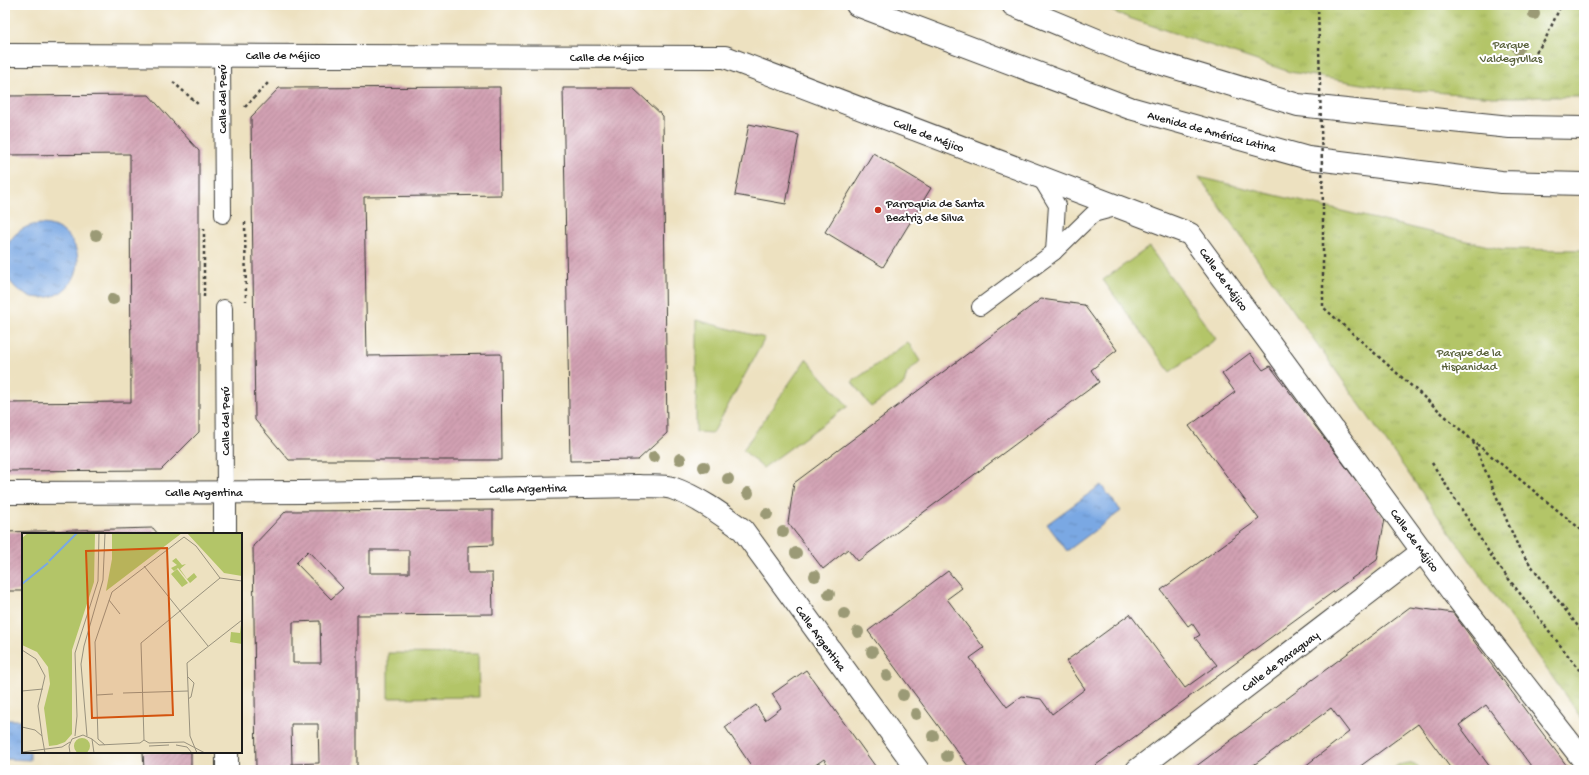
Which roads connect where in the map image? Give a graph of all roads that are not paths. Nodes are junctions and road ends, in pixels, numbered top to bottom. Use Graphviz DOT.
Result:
graph roads {
  1 [pos="857,5"];
  2 [pos="1013,5"];
  3 [pos="5,55"];
  4 [pos="222,55"];
  5 [pos="1584,128"];
  6 [pos="1040,177"];
  7 [pos="1584,184"];
  8 [pos="1119,206"];
  9 [pos="223,215"];
  10 [pos="1054,252"];
  11 [pos="980,307"];
  12 [pos="224,308"];
  13 [pos="225,492"];
  14 [pos="5,493"];
  15 [pos="226,533"];
  16 [pos="1423,551"];
  17 [pos="227,753"];
  18 [pos="1584,761"];
  19 [pos="227,770"];
  20 [pos="918,770"];
  21 [pos="1137,770"];
  1 -- 7 [label="street, Avenida de América Latina"];
  2 -- 5 [label="street"];
  3 -- 4 [label="street, Calle de Méjico"];
  4 -- 6 [label="street, Calle de Méjico"];
  4 -- 9 [label="lane, Calle del Perú"];
  6 -- 8 [label="street, Calle de Méjico"];
  6 -- 10 [label="lane"];
  8 -- 10 [label="lane"];
  8 -- 16 [label="street, Calle de Méjico"];
  10 -- 11 [label="lane"];
  12 -- 13 [label="lane, Calle del Perú"];
  13 -- 14 [label="street, Calle Argentina"];
  13 -- 15 [label="street, Calle del Perú"];
  13 -- 20 [label="street, Calle Argentina"];
  16 -- 18 [label="street, Calle de Méjico"];
  16 -- 21 [label="street, Calle de Paraguay"];
  17 -- 19 [label="street"];
}
